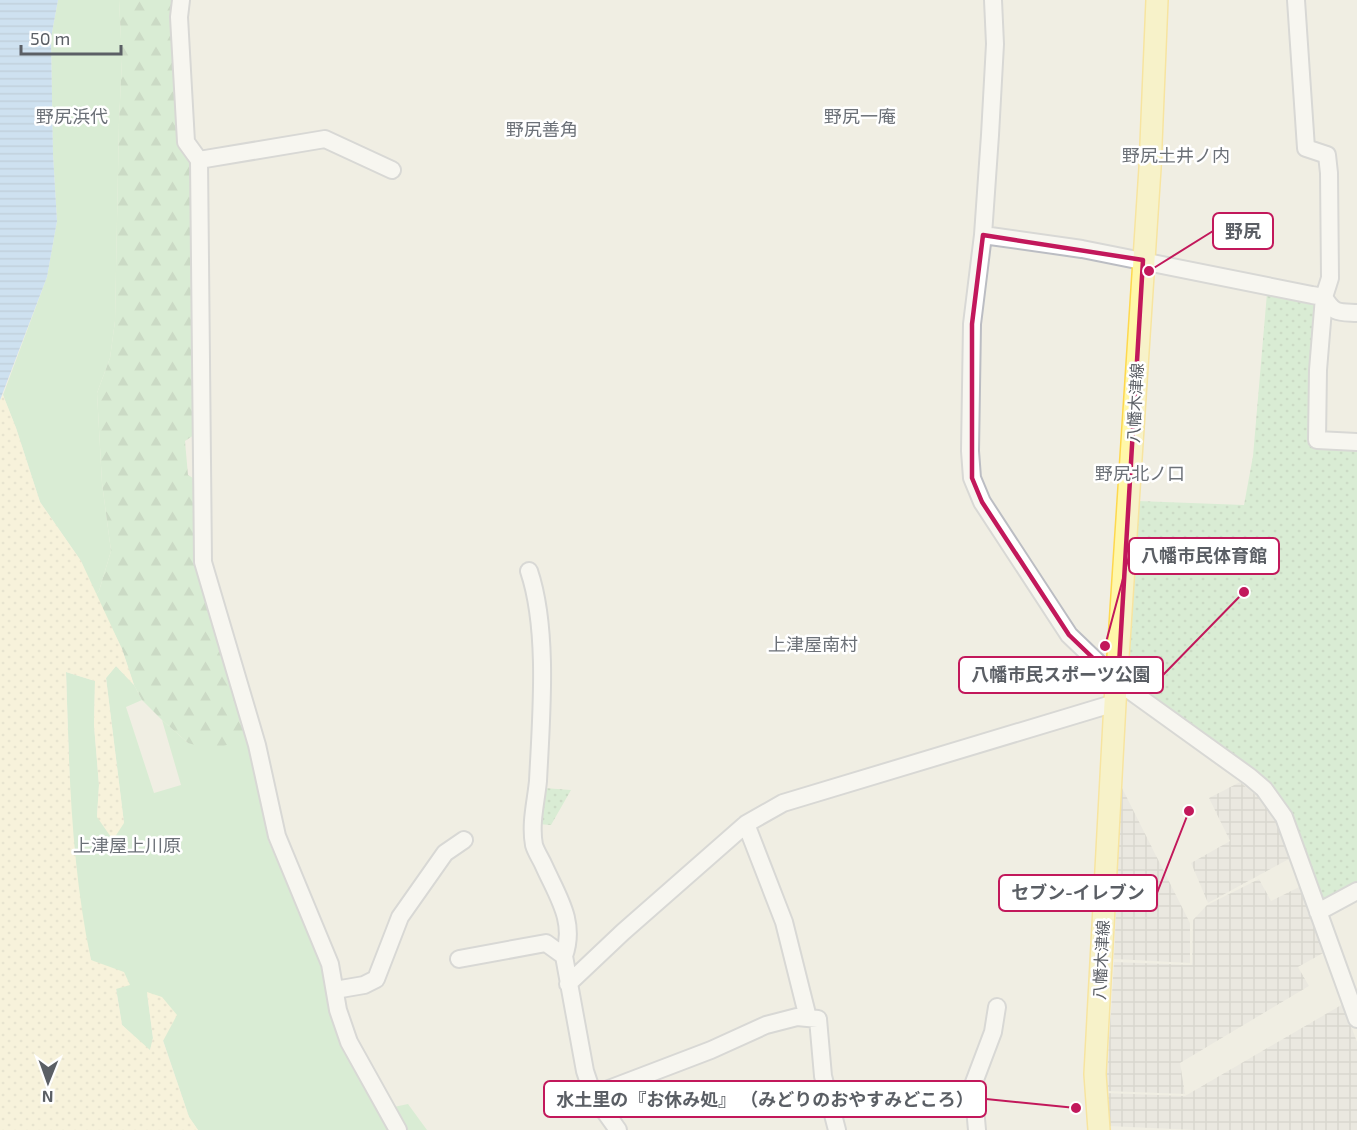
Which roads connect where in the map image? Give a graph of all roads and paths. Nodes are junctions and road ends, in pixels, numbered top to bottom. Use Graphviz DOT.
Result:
graph roads {
  1 [pos="181,0"];
  2 [pos="993,0"];
  3 [pos="1157,0"];
  4 [pos="1296,0"];
  5 [pos="199,160"];
  6 [pos="392,170"];
  7 [pos="983,235"];
  8 [pos="1143,260"];
  9 [pos="1324,297"];
  10 [pos="1357,313"];
  11 [pos="1357,442"];
  12 [pos="529,571"];
  13 [pos="1117,692"];
  14 [pos="746,824"];
  15 [pos="464,840"];
  16 [pos="1357,891"];
  17 [pos="1318,912"];
  18 [pos="564,956"];
  19 [pos="459,959"];
  20 [pos="568,984"];
  21 [pos="334,990"];
  22 [pos="997,1007"];
  23 [pos="808,1018"];
  24 [pos="1357,1019"];
  25 [pos="593,1095"];
  26 [pos="398,1130"];
  27 [pos="618,1130"];
  28 [pos="837,1130"];
  29 [pos="977,1130"];
  30 [pos="1094,1130"];
  31 [pos="1099,1130"];
  1 -- 5 [label="street"];
  2 -- 7 [label="street"];
  3 -- 8 [label="main road, 八幡木津線"];
  4 -- 9 [label="street"];
  5 -- 6 [label="street"];
  5 -- 21 [label="street"];
  7 -- 8 [label="street"];
  7 -- 13 [label="street"];
  8 -- 9 [label="street"];
  8 -- 13 [label="main road, 八幡木津線"];
  9 -- 10 [label="street"];
  9 -- 11 [label="street"];
  12 -- 18 [label="street"];
  13 -- 14 [label="street"];
  13 -- 17 [label="street"];
  13 -- 31 [label="main road, 八幡木津線"];
  14 -- 20 [label="street"];
  14 -- 23 [label="street"];
  15 -- 21 [label="street"];
  16 -- 17 [label="street"];
  17 -- 24 [label="street"];
  18 -- 19 [label="street"];
  18 -- 20 [label="street"];
  20 -- 25 [label="street"];
  21 -- 26 [label="street"];
  22 -- 29 [label="street"];
  23 -- 25 [label="street"];
  23 -- 28 [label="street"];
  25 -- 27 [label="street"];
  30 -- 31 [label="main road"];
}
